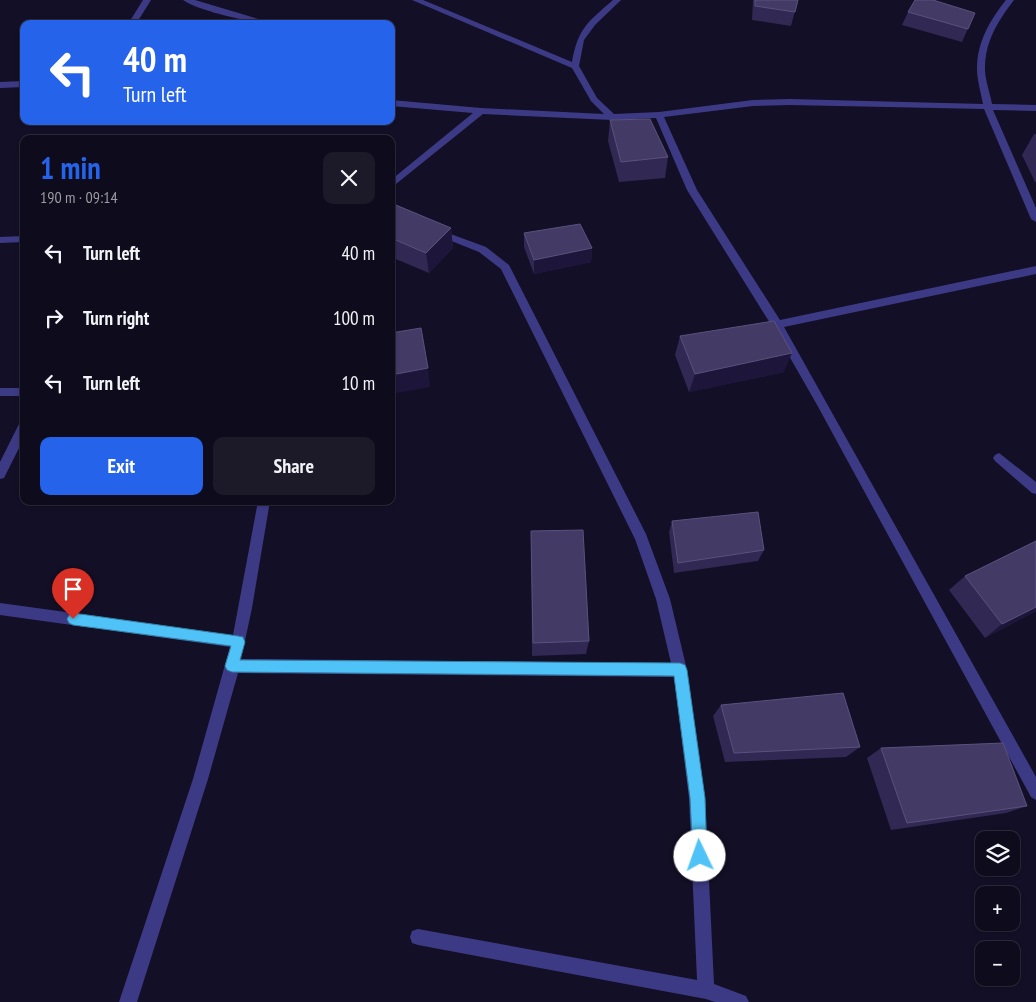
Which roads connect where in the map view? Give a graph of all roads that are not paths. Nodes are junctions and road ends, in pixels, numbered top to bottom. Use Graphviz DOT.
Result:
graph roads {
  1 [pos="147,0"];
  2 [pos="187,0"];
  3 [pos="416,0"];
  4 [pos="617,0"];
  5 [pos="1010,0"];
  6 [pos="134,20"];
  7 [pos="253,20"];
  8 [pos="575,66"];
  9 [pos="20,84"];
  10 [pos="0,85"];
  11 [pos="395,103"];
  12 [pos="988,108"];
  13 [pos="1036,108"];
  14 [pos="481,111"];
  15 [pos="659,115"];
  16 [pos="612,118"];
  17 [pos="395,182"];
  18 [pos="1036,219"];
  19 [pos="426,228"];
  20 [pos="20,239"];
  21 [pos="0,240"];
  22 [pos="1036,270"];
  23 [pos="777,325"];
  24 [pos="0,392"];
  25 [pos="20,392"];
  26 [pos="20,433"];
  27 [pos="999,458"];
  28 [pos="0,474"];
  29 [pos="1036,489"];
  30 [pos="263,505"];
  31 [pos="0,608"];
  32 [pos="238,642"];
  33 [pos="232,666"];
  34 [pos="680,670"];
  35 [pos="1036,792"];
  36 [pos="418,937"];
  37 [pos="706,990"];
  38 [pos="128,1002"];
  39 [pos="740,1002"];
  1 -- 6 [label="street"];
  2 -- 7 [label="street"];
  3 -- 8 [label="street"];
  4 -- 8 [label="street"];
  5 -- 12 [label="street"];
  8 -- 16 [label="street"];
  9 -- 10 [label="street"];
  11 -- 14 [label="street"];
  12 -- 13 [label="street"];
  12 -- 15 [label="street"];
  12 -- 18 [label="street"];
  14 -- 16 [label="street"];
  14 -- 17 [label="street"];
  15 -- 16 [label="street"];
  15 -- 23 [label="street"];
  19 -- 34 [label="street"];
  20 -- 21 [label="street"];
  22 -- 23 [label="street"];
  23 -- 35 [label="street"];
  24 -- 25 [label="street"];
  26 -- 28 [label="street"];
  27 -- 29 [label="street"];
  30 -- 32 [label="street"];
  31 -- 32 [label="street"];
  32 -- 33 [label="street"];
  33 -- 34 [label="street"];
  33 -- 38 [label="street"];
  34 -- 37 [label="street"];
  36 -- 37 [label="street"];
  37 -- 39 [label="street"];
}
